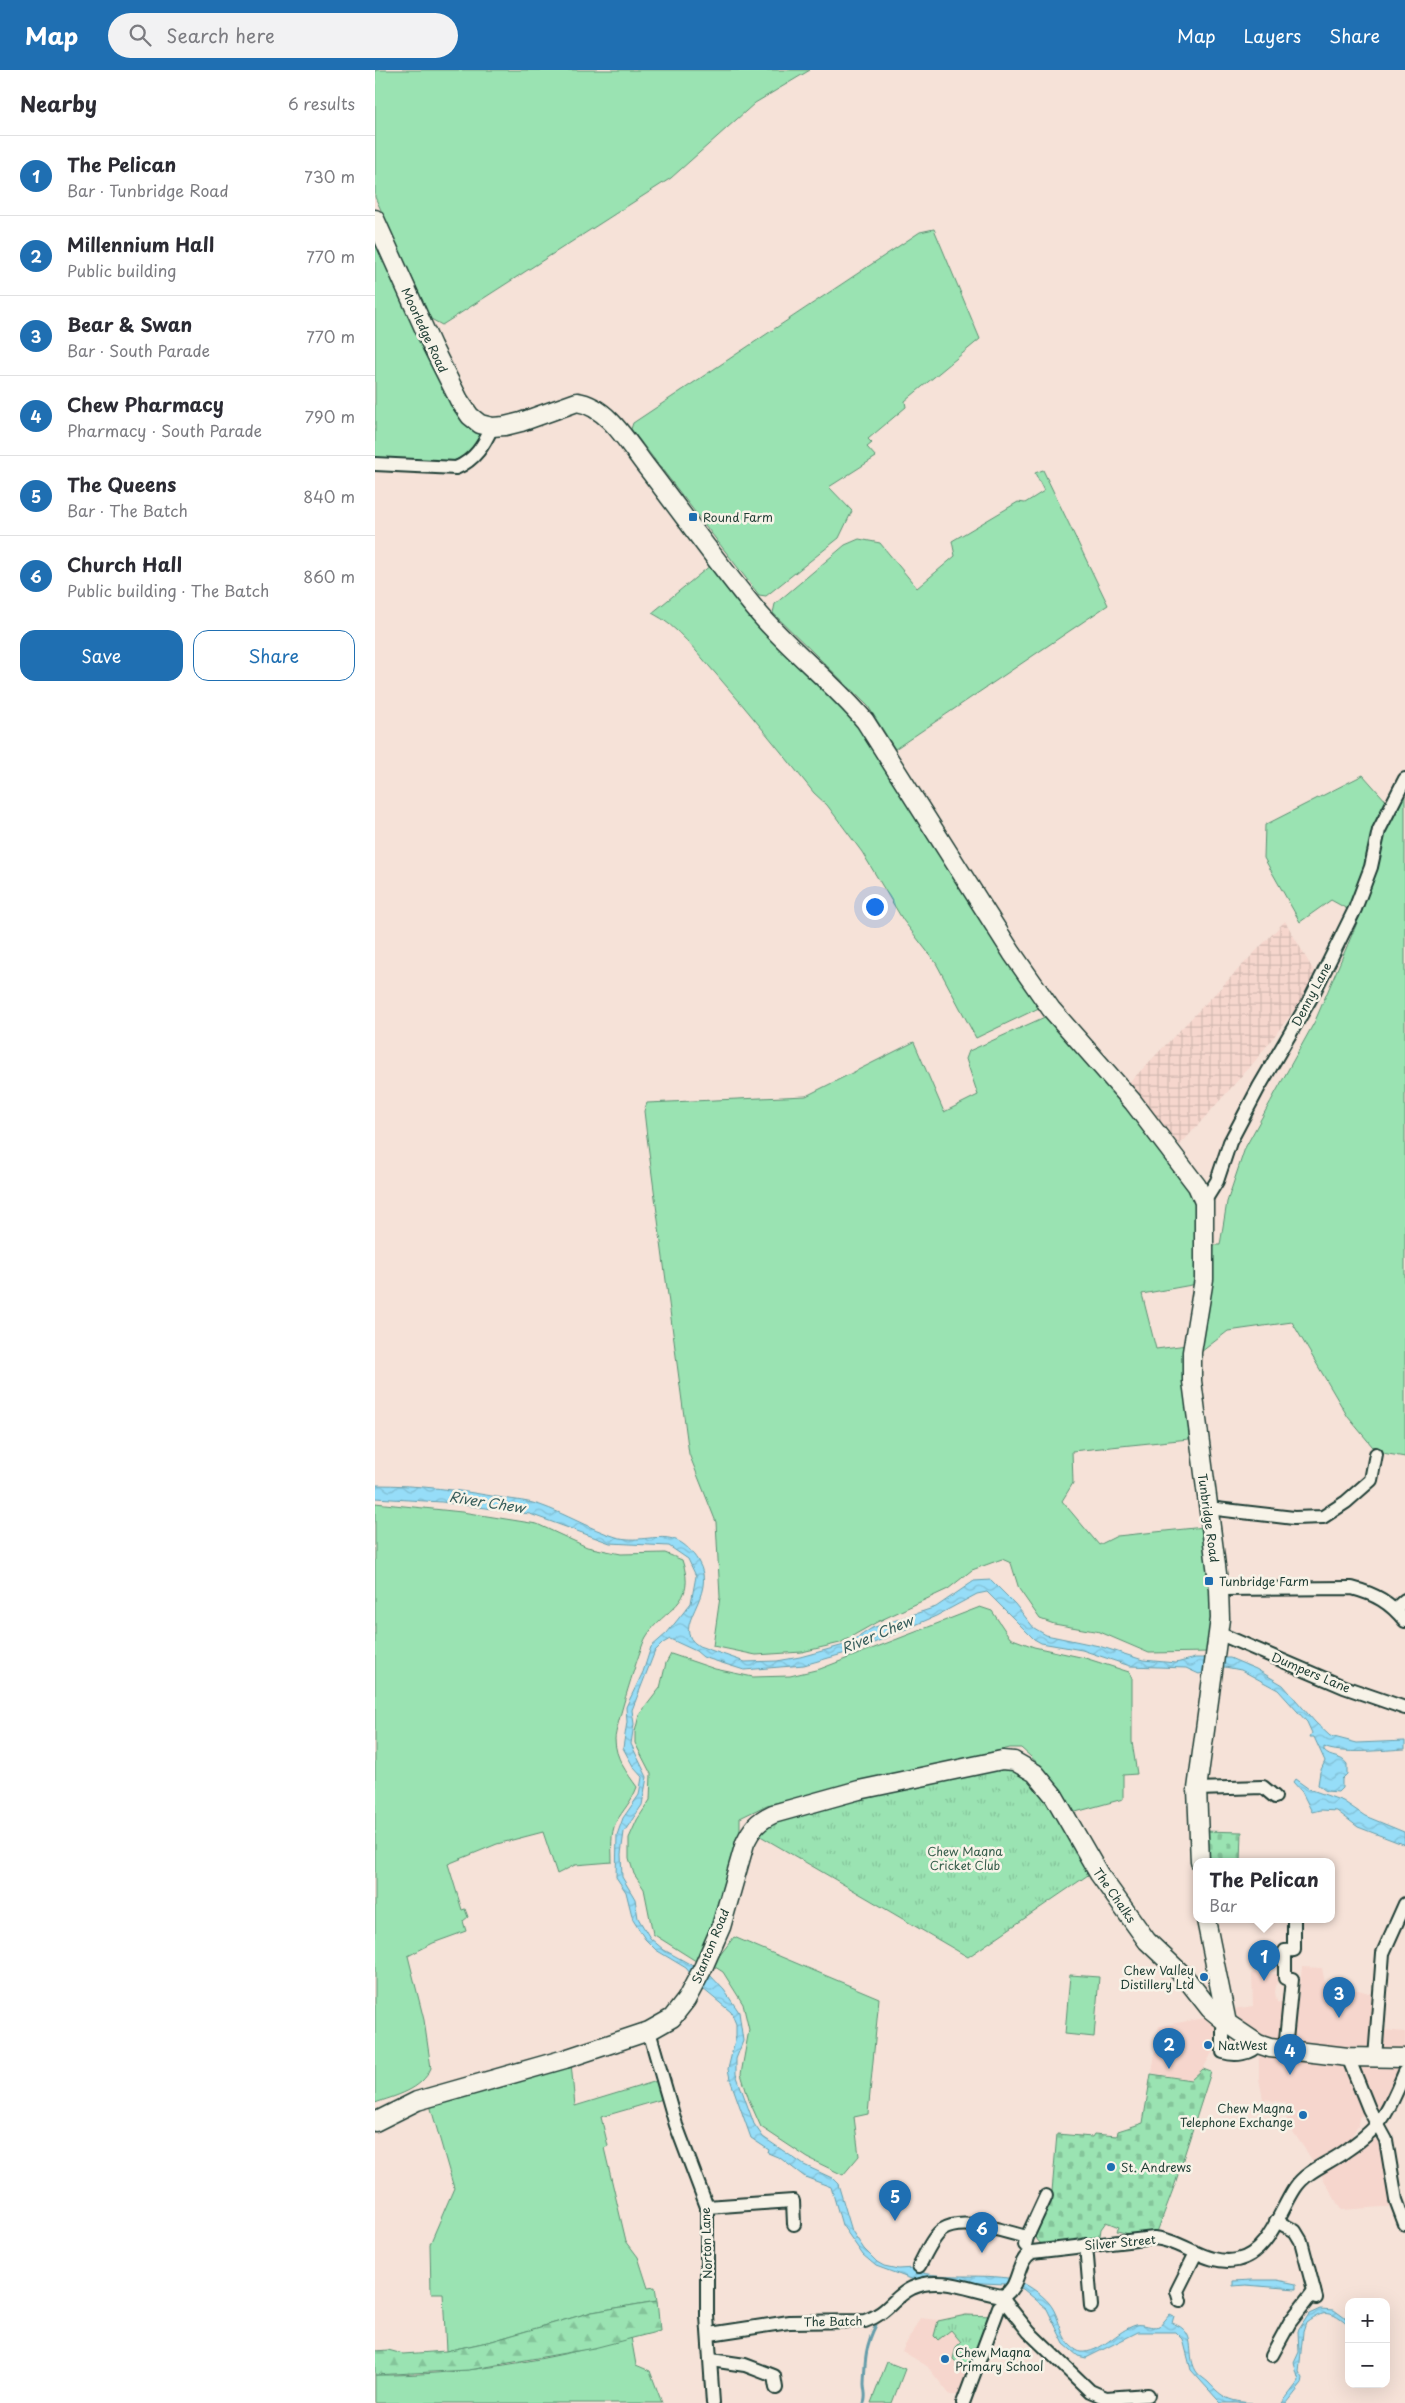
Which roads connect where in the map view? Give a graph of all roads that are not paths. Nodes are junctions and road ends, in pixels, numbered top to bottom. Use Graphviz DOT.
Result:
graph roads {
  1 [pos="375,219"];
  2 [pos="491,426"];
  3 [pos="375,464"];
  4 [pos="1405,779"];
  5 [pos="1204,1202"];
  6 [pos="1376,1454"];
  7 [pos="1208,1508"];
  8 [pos="1219,1589"];
  9 [pos="1400,1605"];
  10 [pos="1405,1621"];
  11 [pos="1218,1633"];
  12 [pos="1405,1708"];
  13 [pos="1014,1761"];
  14 [pos="1197,1789"];
  15 [pos="1275,1797"];
  16 [pos="1200,1858"];
  17 [pos="1405,1904"];
  18 [pos="1207,1923"];
  19 [pos="1294,1923"];
  20 [pos="1227,2023"];
  21 [pos="649,2032"];
  22 [pos="1258,2044"];
  23 [pos="1285,2050"];
  24 [pos="1348,2057"];
  25 [pos="1375,2058"];
  26 [pos="1405,2058"];
  27 [pos="1405,2072"];
  28 [pos="375,2122"];
  29 [pos="1377,2122"];
  30 [pos="1045,2196"];
  31 [pos="707,2206"];
  32 [pos="1276,2221"];
  33 [pos="794,2224"];
  34 [pos="1405,2224"];
  35 [pos="1027,2237"];
  36 [pos="1086,2245"];
  37 [pos="1196,2253"];
  38 [pos="1026,2256"];
  39 [pos="919,2266"];
  40 [pos="1010,2291"];
  41 [pos="1090,2291"];
  42 [pos="1077,2292"];
  43 [pos="1181,2301"];
  44 [pos="1091,2306"];
  45 [pos="710,2334"];
  46 [pos="1272,2355"];
  47 [pos="711,2360"];
  48 [pos="776,2388"];
  49 [pos="1148,2395"];
  50 [pos="1130,2400"];
  51 [pos="713,2403"];
  52 [pos="963,2403"];
  1 -- 2 [label="street, Moorledge Road"];
  2 -- 3 [label="street"];
  2 -- 5 [label="street"];
  4 -- 5 [label="street, Denny Lane"];
  5 -- 7 [label="street, Tunbridge Road"];
  6 -- 7 [label="street"];
  7 -- 8 [label="street, Tunbridge Road"];
  8 -- 9 [label="street"];
  8 -- 11 [label="street, Tunbridge Road"];
  9 -- 10 [label="street"];
  11 -- 12 [label="street, Dumpers Lane"];
  11 -- 14 [label="street, Tunbridge Road"];
  13 -- 20 [label="street, The Chalks"];
  13 -- 21 [label="street, Stanton Road"];
  14 -- 15 [label="street"];
  14 -- 16 [label="street, Tunbridge Road"];
  17 -- 25 [label="street"];
  18 -- 20 [label="street"];
  19 -- 23 [label="street"];
  20 -- 22 [label="street, The Chalks"];
  20 -- 22 [label="street"];
  21 -- 28 [label="street, Stanton Road"];
  21 -- 31 [label="street, Norton Lane"];
  22 -- 23 [label="street"];
  23 -- 24 [label="street"];
  24 -- 25 [label="street"];
  24 -- 29 [label="street"];
  25 -- 26 [label="street"];
  27 -- 29 [label="street, Silver Street"];
  29 -- 32 [label="street, Silver Street"];
  29 -- 34 [label="street"];
  30 -- 35 [label="street"];
  31 -- 33 [label="street"];
  31 -- 45 [label="street, Norton Lane"];
  32 -- 37 [label="street, Silver Street"];
  32 -- 46 [label="street"];
  35 -- 38 [label="street"];
  35 -- 39 [label="street"];
  36 -- 37 [label="street, Silver Street"];
  36 -- 38 [label="street, Silver Street"];
  36 -- 41 [label="street"];
  37 -- 43 [label="street"];
  38 -- 40 [label="street"];
  40 -- 45 [label="street, The Batch"];
  40 -- 50 [label="street"];
  40 -- 52 [label="street"];
  41 -- 42 [label="street"];
  41 -- 44 [label="street"];
  45 -- 47 [label="street, Norton Lane"];
  47 -- 48 [label="street"];
  47 -- 51 [label="street, Norton Lane"];
  49 -- 50 [label="street"];
}
